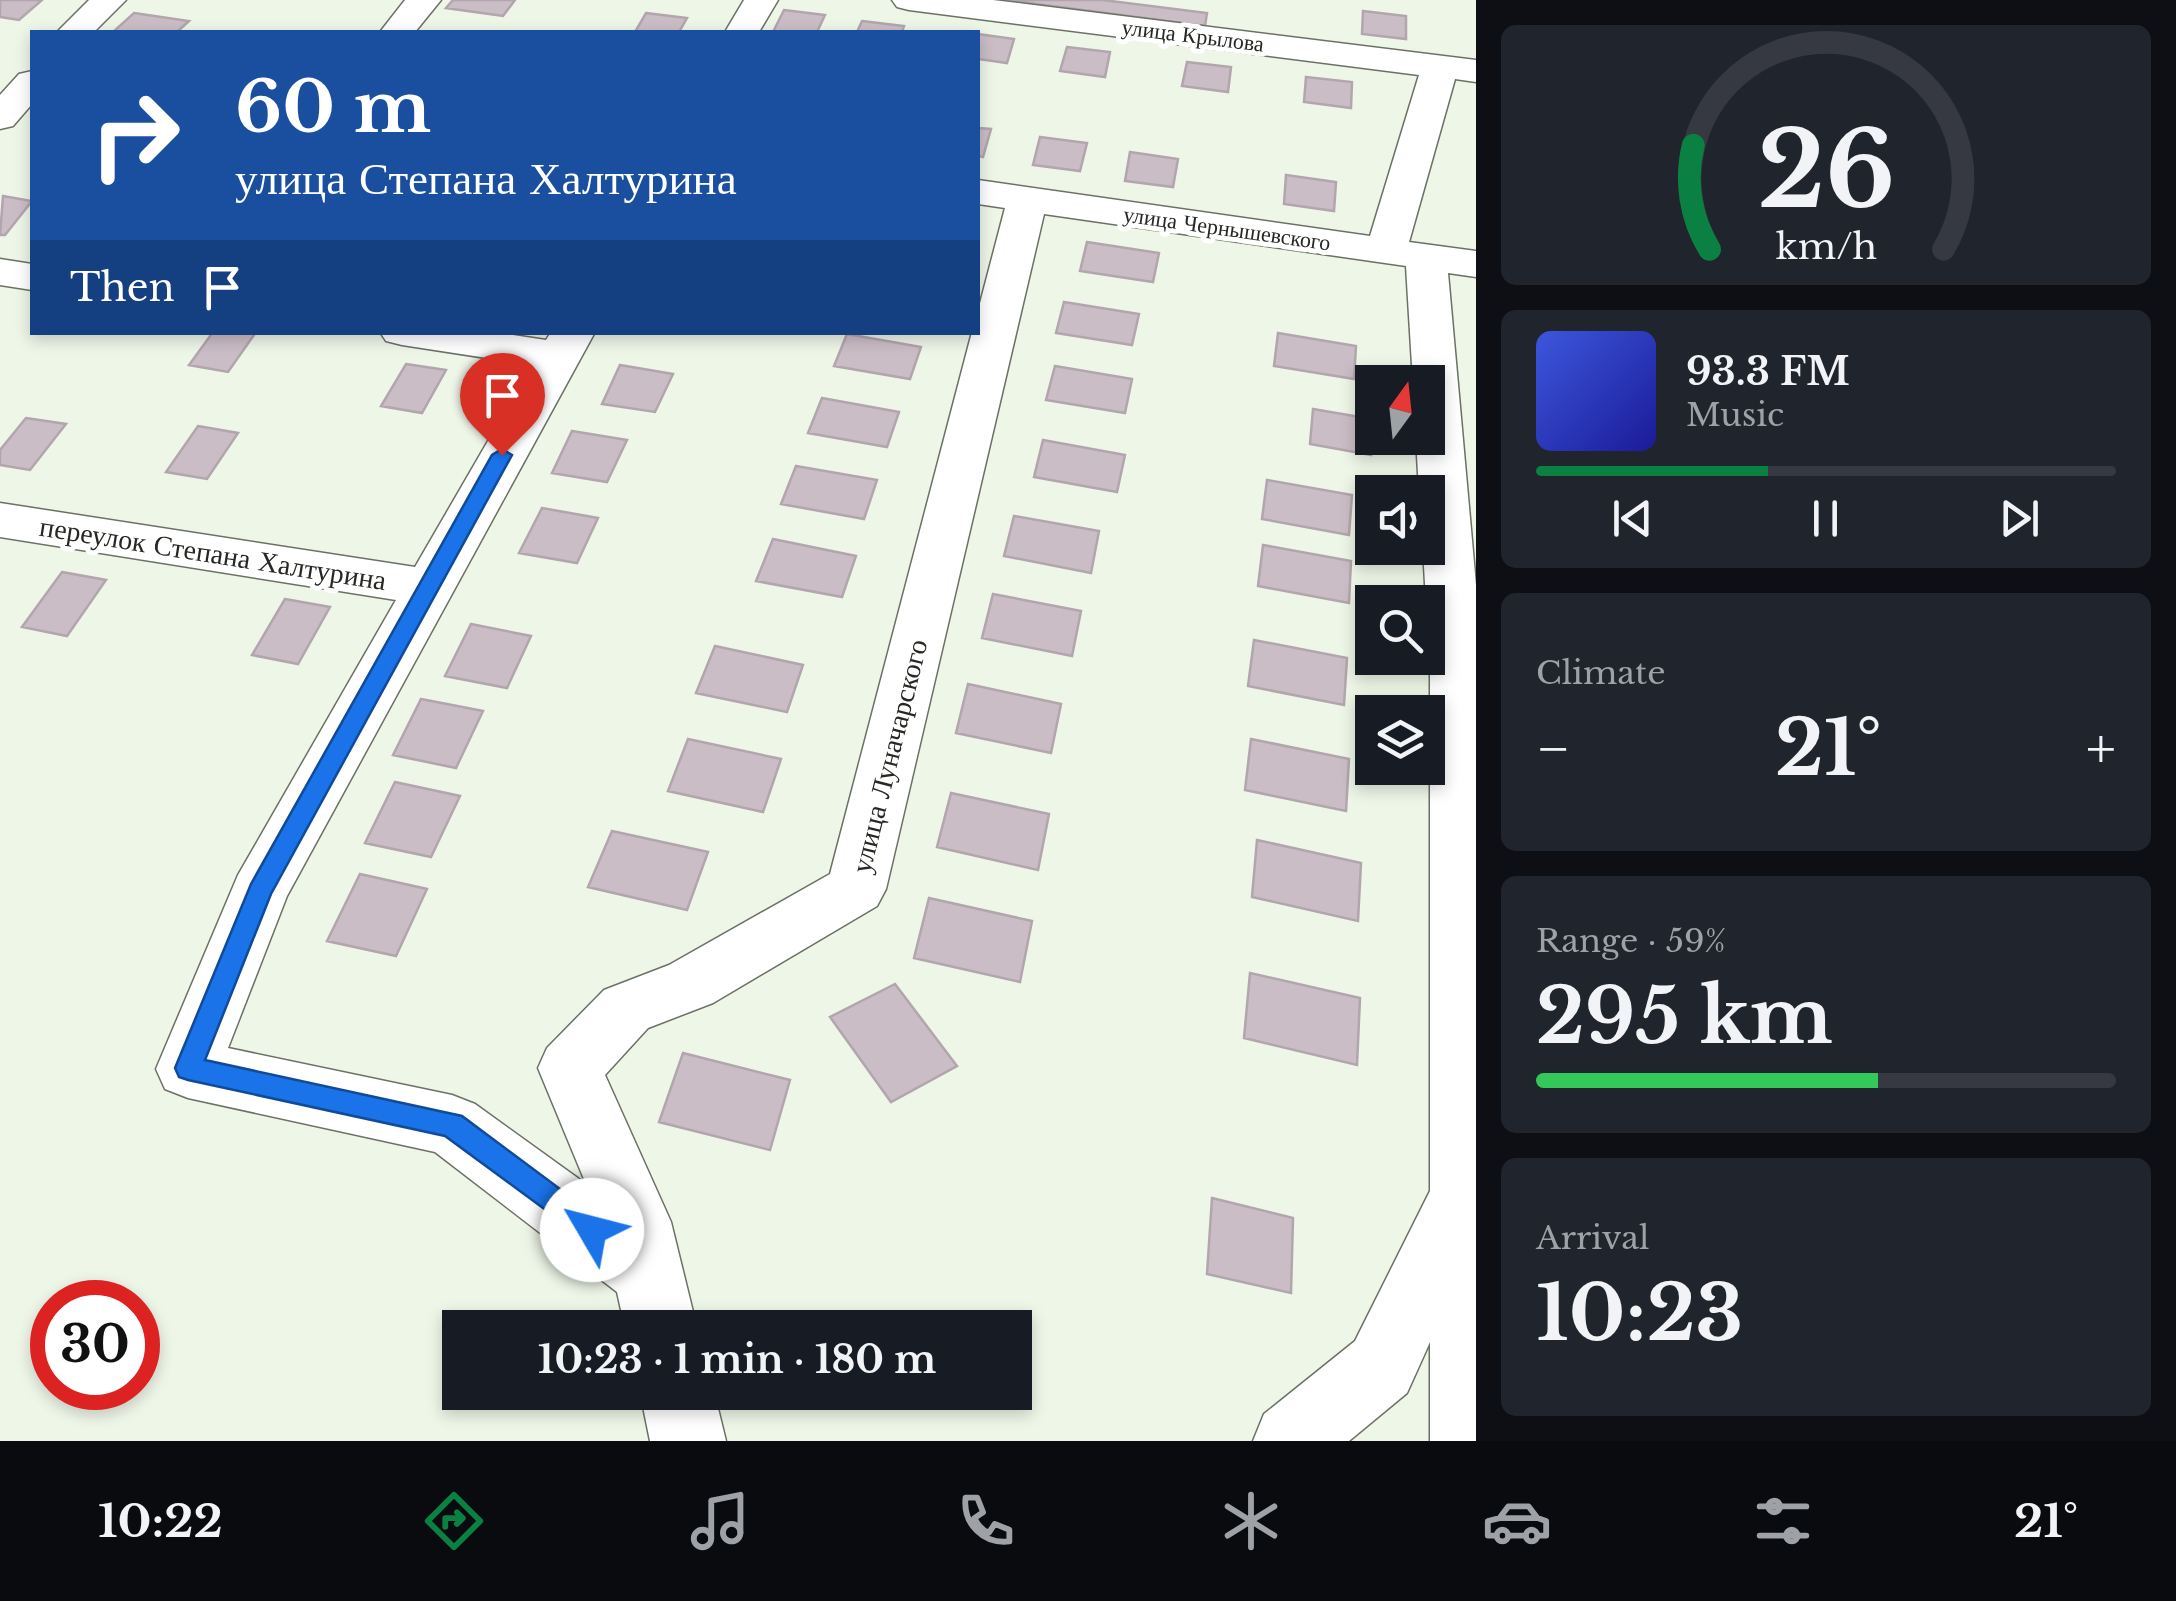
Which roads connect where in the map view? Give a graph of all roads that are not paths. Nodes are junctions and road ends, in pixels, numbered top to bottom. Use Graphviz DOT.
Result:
graph roads {
  1 [pos="109,0"];
  2 [pos="424,0"];
  3 [pos="761,0"];
  4 [pos="909,0"];
  5 [pos="1242,9"];
  6 [pos="76,30"];
  7 [pos="399,30"];
  8 [pos="743,30"];
  9 [pos="1277,45"];
  10 [pos="27,66"];
  11 [pos="1458,69"];
  12 [pos="0,118"];
  13 [pos="1002,196"];
  14 [pos="1406,254"];
  15 [pos="1476,264"];
  16 [pos="0,272"];
  17 [pos="30,276"];
  18 [pos="980,300"];
  19 [pos="443,335"];
  20 [pos="973,335"];
  21 [pos="566,344"];
  22 [pos="0,520"];
  23 [pos="1460,530"];
  24 [pos="426,587"];
  25 [pos="1467,676"];
  26 [pos="1465,1194"];
  27 [pos="655,1300"];
  28 [pos="681,1410"];
  29 [pos="688,1441"];
  30 [pos="1291,1441"];
  31 [pos="1468,1441"];
  1 -- 6 [label="street"];
  2 -- 7 [label="street"];
  3 -- 8 [label="street"];
  4 -- 9 [label="street, улица Крылова"];
  5 -- 9 [label="street"];
  9 -- 11 [label="street, улица Крылова"];
  10 -- 12 [label="street"];
  11 -- 14 [label="street"];
  13 -- 14 [label="street, улица Чернышевского"];
  13 -- 18 [label="street, улица Луначарского"];
  14 -- 15 [label="street, улица Чернышевского"];
  14 -- 23 [label="street"];
  16 -- 17 [label="street"];
  19 -- 21 [label="street"];
  20 -- 27 [label="street, улица Луначарского"];
  21 -- 24 [label="street"];
  22 -- 24 [label="street, переулок Степана Халтурина"];
  23 -- 25 [label="street"];
  24 -- 27 [label="street"];
  25 -- 26 [label="street"];
  26 -- 30 [label="street"];
  26 -- 31 [label="street"];
  28 -- 29 [label="street"];
}
